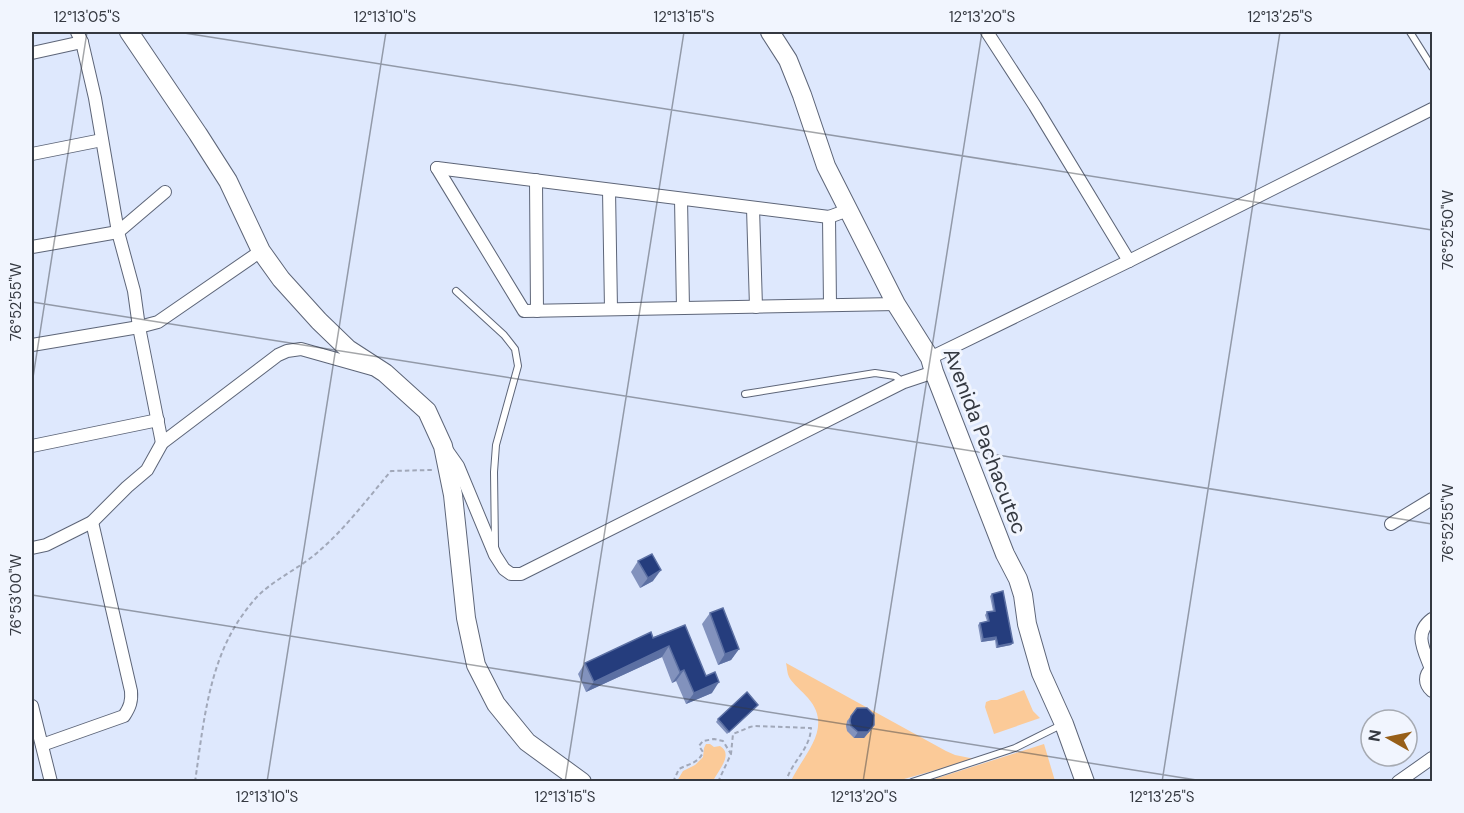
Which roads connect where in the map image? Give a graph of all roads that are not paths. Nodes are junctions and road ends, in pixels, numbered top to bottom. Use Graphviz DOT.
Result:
graph roads {
  1 [pos="129,32"];
  2 [pos="770,32"];
  3 [pos="987,32"];
  4 [pos="1410,32"];
  5 [pos="80,37"];
  6 [pos="32,53"];
  7 [pos="1432,67"];
  8 [pos="1432,109"];
  9 [pos="102,140"];
  10 [pos="32,154"];
  11 [pos="536,180"];
  12 [pos="609,190"];
  13 [pos="165,192"];
  14 [pos="681,199"];
  15 [pos="753,208"];
  16 [pos="848,210"];
  17 [pos="830,217"];
  18 [pos="117,232"];
  19 [pos="32,247"];
  20 [pos="261,251"];
  21 [pos="1129,261"];
  22 [pos="456,291"];
  23 [pos="896,304"];
  24 [pos="830,305"];
  25 [pos="756,307"];
  26 [pos="683,308"];
  27 [pos="611,309"];
  28 [pos="537,311"];
  29 [pos="139,327"];
  30 [pos="32,345"];
  31 [pos="932,365"];
  32 [pos="385,373"];
  33 [pos="904,382"];
  34 [pos="745,394"];
  35 [pos="158,420"];
  36 [pos="162,443"];
  37 [pos="32,446"];
  38 [pos="443,446"];
  39 [pos="1432,499"];
  40 [pos="92,522"];
  41 [pos="1390,524"];
  42 [pos="32,548"];
  43 [pos="495,555"];
  44 [pos="1432,619"];
  45 [pos="1432,668"];
  46 [pos="1432,692"];
  47 [pos="32,706"];
  48 [pos="1064,724"];
  49 [pos="42,745"];
  50 [pos="1432,758"];
  51 [pos="51,782"];
  52 [pos="582,782"];
  53 [pos="912,782"];
  54 [pos="1084,782"];
  55 [pos="1398,782"];
  1 -- 20 [label="street"];
  2 -- 16 [label="street, Avenida Pachacutec"];
  3 -- 21 [label="street"];
  4 -- 7 [label="lane"];
  5 -- 6 [label="street"];
  5 -- 9 [label="street"];
  8 -- 21 [label="street"];
  9 -- 10 [label="street"];
  9 -- 18 [label="street"];
  11 -- 12 [label="street"];
  11 -- 28 [label="street"];
  11 -- 28 [label="street"];
  12 -- 14 [label="street"];
  12 -- 27 [label="street"];
  13 -- 18 [label="street"];
  14 -- 15 [label="street"];
  14 -- 26 [label="street"];
  15 -- 17 [label="street"];
  15 -- 25 [label="street"];
  16 -- 17 [label="street"];
  16 -- 23 [label="street, Avenida Pachacutec"];
  17 -- 24 [label="street"];
  18 -- 19 [label="street"];
  18 -- 29 [label="street"];
  20 -- 29 [label="street"];
  20 -- 32 [label="street"];
  21 -- 31 [label="street"];
  22 -- 43 [label="lane"];
  23 -- 24 [label="street"];
  23 -- 31 [label="street, Avenida Pachacutec"];
  24 -- 25 [label="street"];
  25 -- 26 [label="street"];
  26 -- 27 [label="street"];
  27 -- 28 [label="street"];
  29 -- 30 [label="street"];
  29 -- 35 [label="street"];
  31 -- 33 [label="street"];
  31 -- 48 [label="street, Avenida Pachacutec"];
  32 -- 36 [label="street"];
  32 -- 38 [label="street"];
  33 -- 34 [label="lane"];
  33 -- 43 [label="street"];
  35 -- 36 [label="street"];
  35 -- 37 [label="street"];
  36 -- 40 [label="street"];
  38 -- 43 [label="street"];
  38 -- 52 [label="street"];
  39 -- 41 [label="street"];
  40 -- 42 [label="street"];
  40 -- 49 [label="street"];
  44 -- 45 [label="street"];
  45 -- 46 [label="street"];
  47 -- 49 [label="street"];
  48 -- 53 [label="lane"];
  48 -- 54 [label="street, Avenida Pachacutec"];
  49 -- 51 [label="street"];
  50 -- 55 [label="street"];
}
